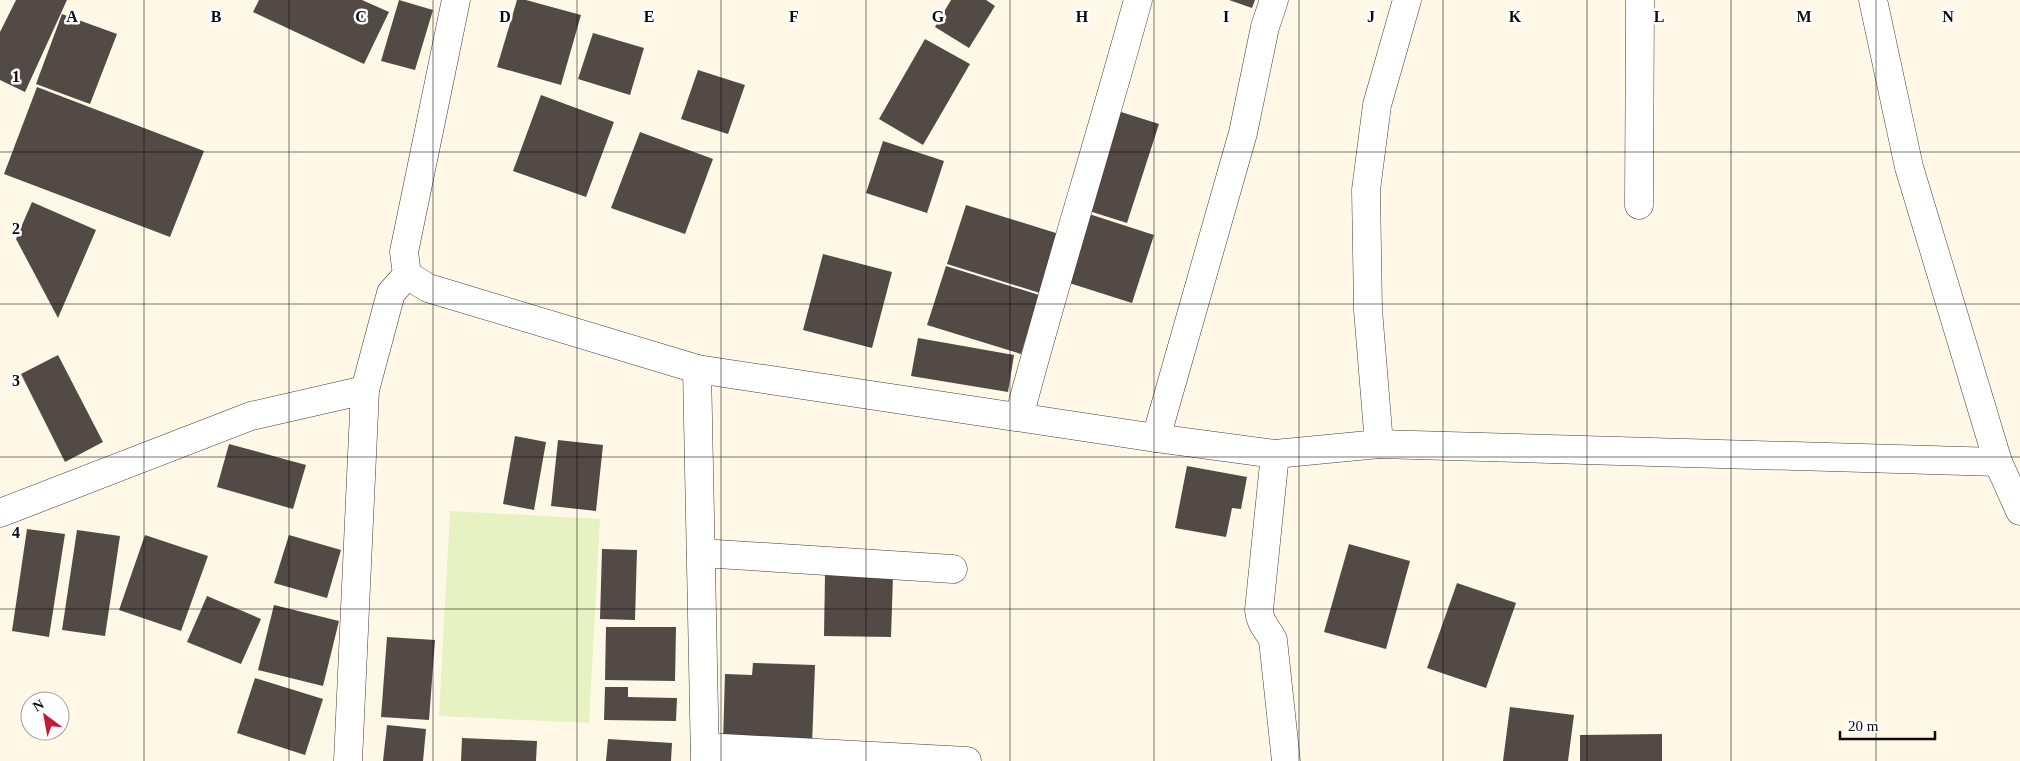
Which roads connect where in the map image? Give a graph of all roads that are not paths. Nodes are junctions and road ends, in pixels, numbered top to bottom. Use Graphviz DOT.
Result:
graph roads {
  1 [pos="456,0"];
  2 [pos="1138,0"];
  3 [pos="1274,0"];
  4 [pos="1407,0"];
  5 [pos="1640,0"];
  6 [pos="1873,0"];
  7 [pos="1639,205"];
  8 [pos="407,276"];
  9 [pos="697,369"];
  10 [pos="365,390"];
  11 [pos="1019,417"];
  12 [pos="1156,438"];
  13 [pos="1379,444"];
  14 [pos="1275,454"];
  15 [pos="1998,462"];
  16 [pos="2020,511"];
  17 [pos="0,513"];
  18 [pos="701,553"];
  19 [pos="953,568"];
  20 [pos="705,754"];
  21 [pos="348,761"];
  22 [pos="967,761"];
  23 [pos="1286,761"];
  1 -- 8 [label="street"];
  2 -- 11 [label="street"];
  3 -- 12 [label="street"];
  4 -- 13 [label="street"];
  5 -- 7 [label="street"];
  6 -- 15 [label="street"];
  8 -- 9 [label="street"];
  8 -- 10 [label="street"];
  9 -- 11 [label="street"];
  9 -- 18 [label="street"];
  10 -- 17 [label="street"];
  10 -- 21 [label="street"];
  11 -- 12 [label="street"];
  12 -- 14 [label="street"];
  13 -- 14 [label="street"];
  13 -- 15 [label="street"];
  14 -- 23 [label="street"];
  15 -- 16 [label="street"];
  18 -- 19 [label="street"];
  18 -- 20 [label="street"];
  20 -- 22 [label="street"];
}
